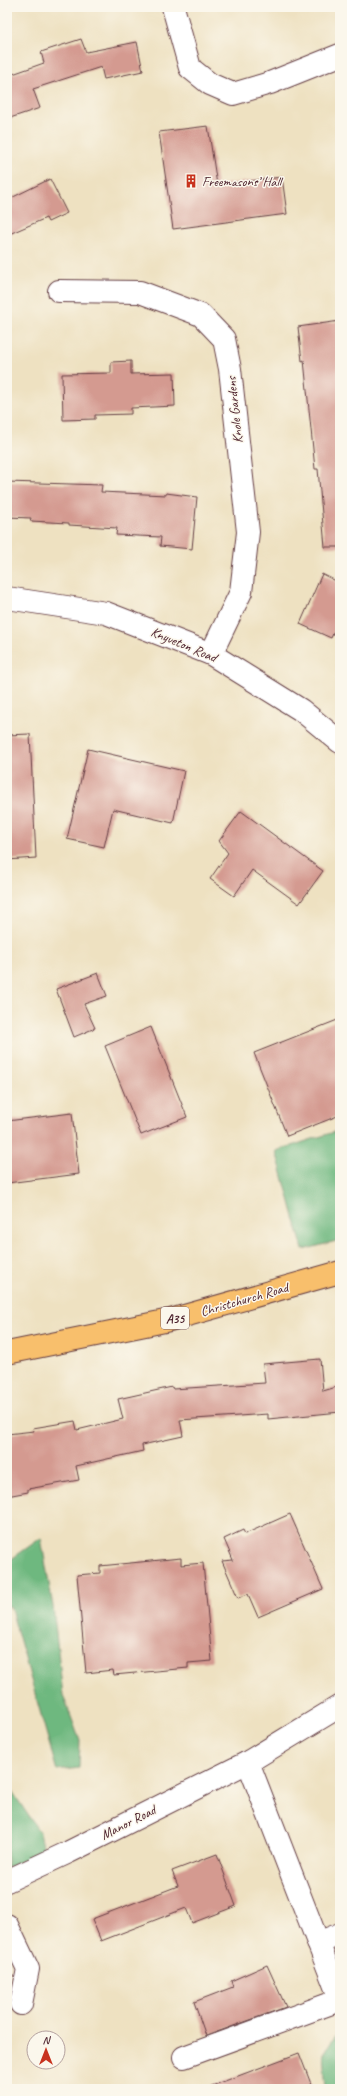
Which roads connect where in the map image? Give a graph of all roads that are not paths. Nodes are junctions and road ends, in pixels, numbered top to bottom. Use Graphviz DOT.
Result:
graph roads {
  1 [pos="173,7"];
  2 [pos="340,55"];
  3 [pos="60,291"];
  4 [pos="7,598"];
  5 [pos="211,654"];
  6 [pos="340,742"];
  7 [pos="340,1272"];
  8 [pos="7,1353"];
  9 [pos="340,1706"];
  10 [pos="248,1762"];
  11 [pos="7,1881"];
  12 [pos="7,1925"];
  13 [pos="340,1934"];
  14 [pos="318,1943"];
  15 [pos="340,2000"];
  16 [pos="21,2004"];
  17 [pos="184,2057"];
  1 -- 2 [label="street"];
  3 -- 5 [label="street, Knole Gardens"];
  4 -- 5 [label="street, Knyveton Road"];
  5 -- 6 [label="street, Knyveton Road"];
  7 -- 8 [label="main road, Christchurch Road / A35"];
  9 -- 10 [label="street, Manor Road"];
  10 -- 11 [label="street, Manor Road"];
  10 -- 14 [label="street"];
  12 -- 16 [label="street"];
  13 -- 14 [label="street"];
  14 -- 15 [label="street"];
  15 -- 17 [label="street"];
}
